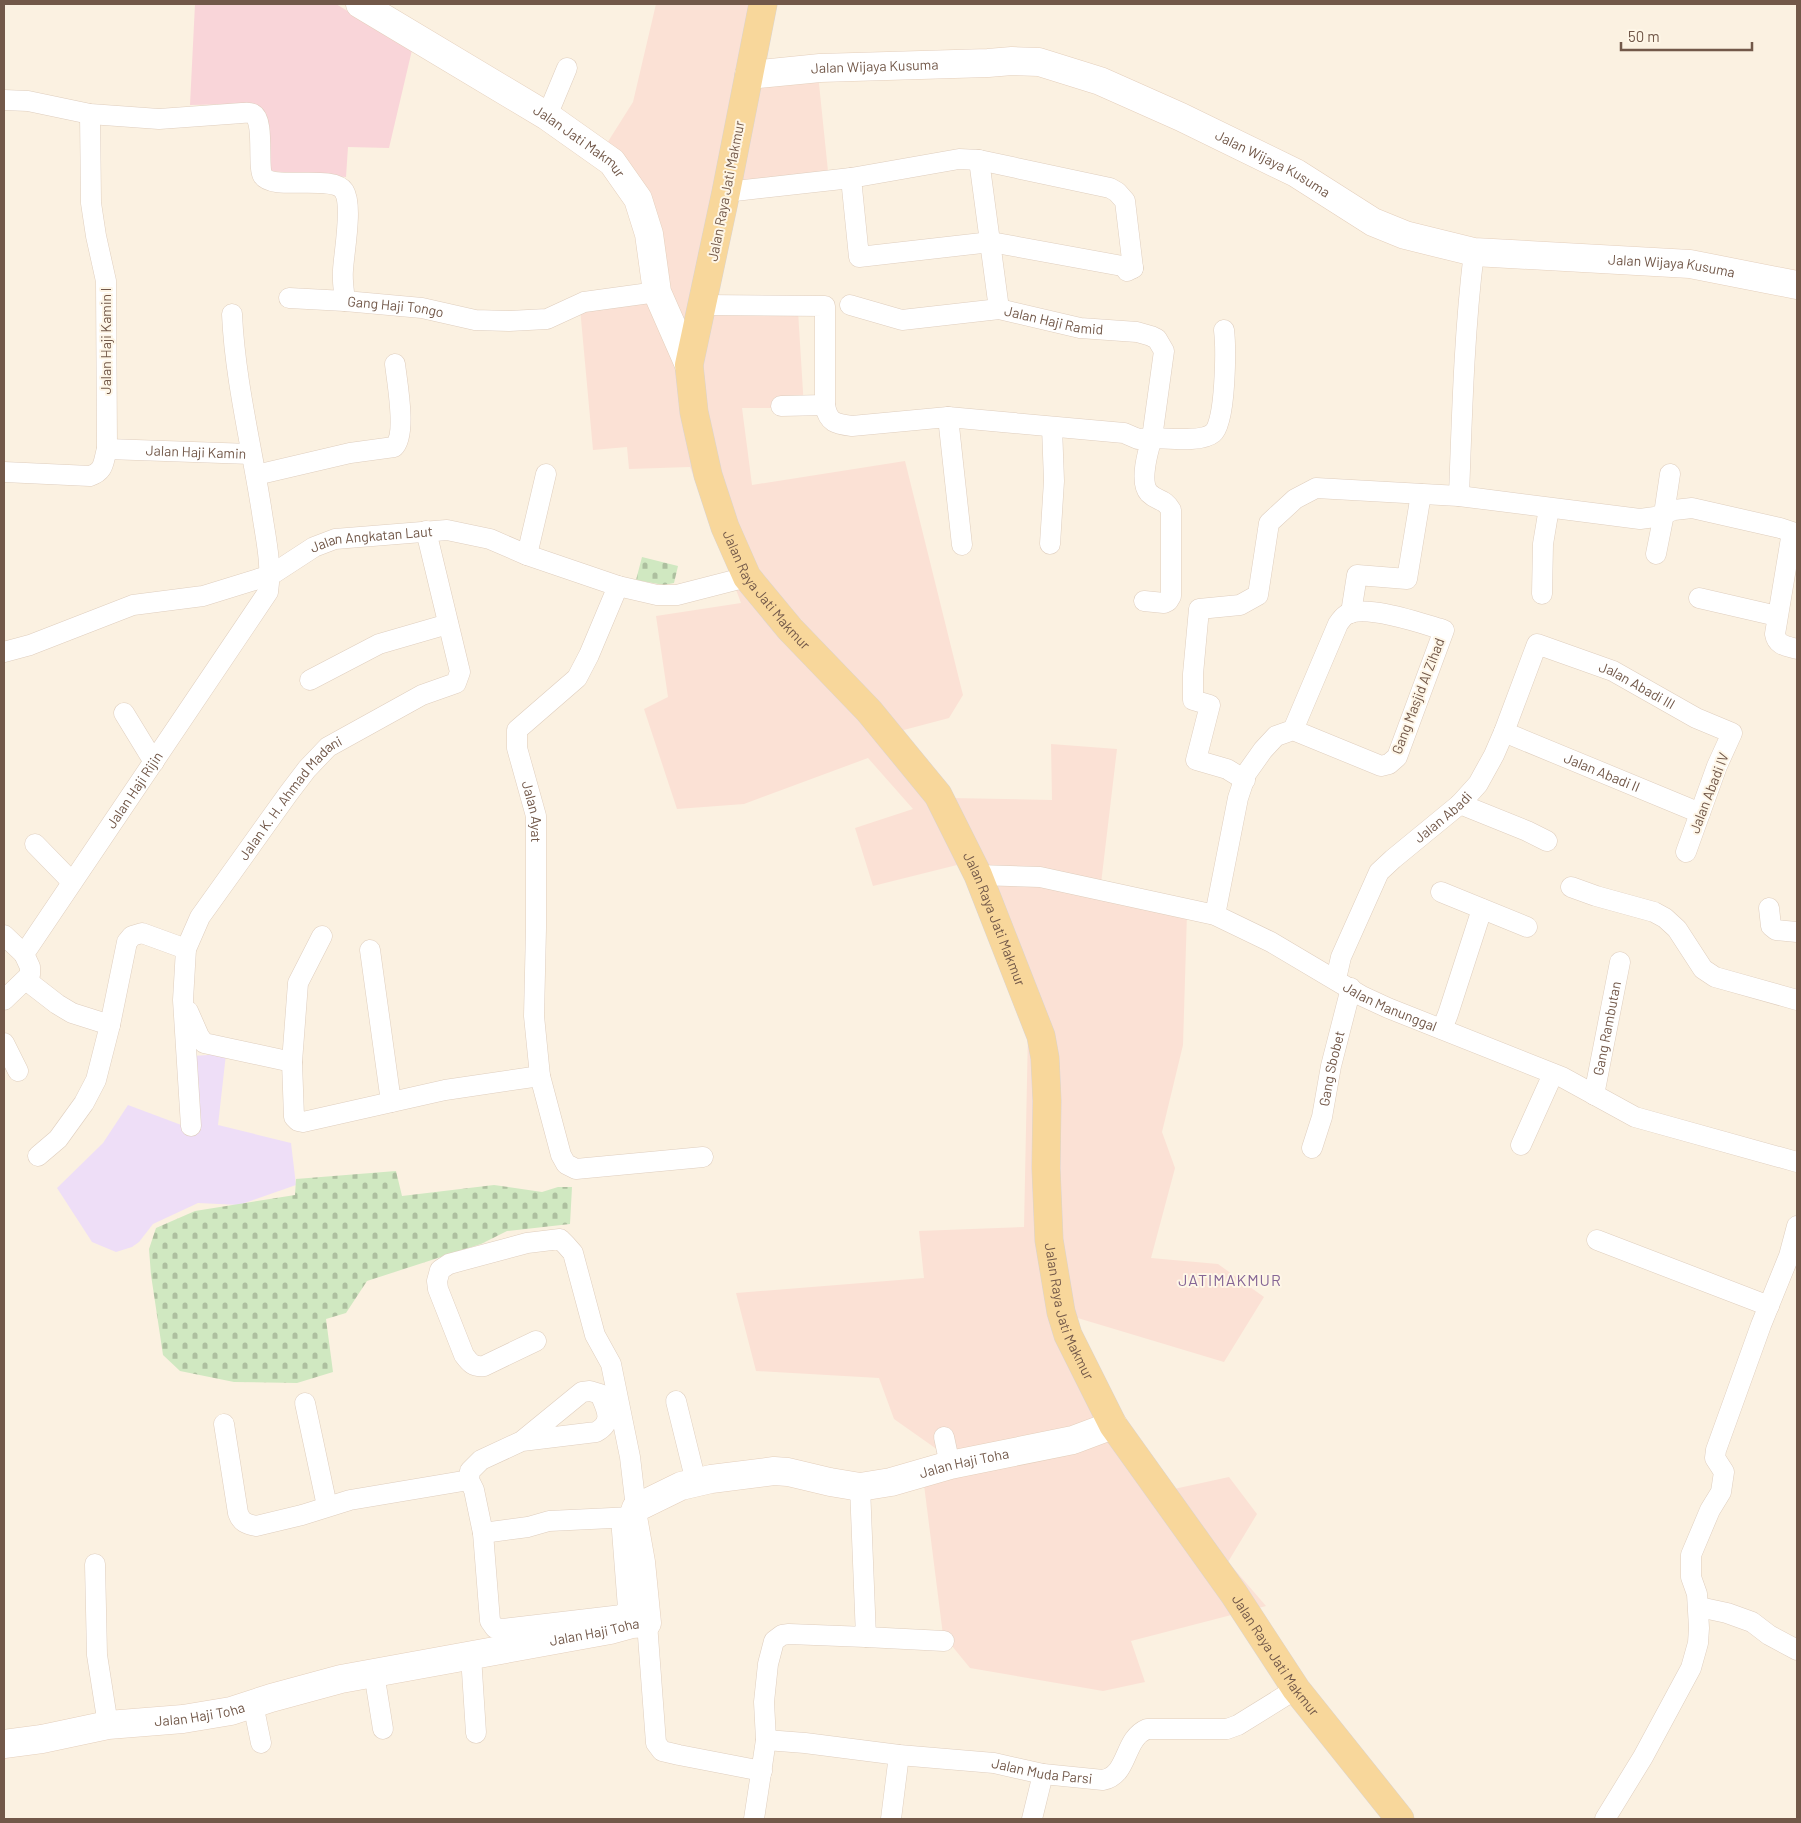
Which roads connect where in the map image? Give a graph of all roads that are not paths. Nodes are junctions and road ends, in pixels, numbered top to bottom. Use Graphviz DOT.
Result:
graph roads {
  1 [pos="763,4"];
  2 [pos="375,8"];
  3 [pos="567,68"];
  4 [pos="748,75"];
  5 [pos="4,100"];
  6 [pos="90,114"];
  7 [pos="547,116"];
  8 [pos="978,160"];
  9 [pos="851,178"];
  10 [pos="726,192"];
  11 [pos="991,242"];
  12 [pos="1474,252"];
  13 [pos="1797,285"];
  14 [pos="657,292"];
  15 [pos="289,298"];
  16 [pos="345,300"];
  17 [pos="703,305"];
  18 [pos="850,305"];
  19 [pos="999,309"];
  20 [pos="232,314"];
  21 [pos="1224,330"];
  22 [pos="395,364"];
  23 [pos="689,365"];
  24 [pos="826,405"];
  25 [pos="781,406"];
  26 [pos="948,417"];
  27 [pos="1052,427"];
  28 [pos="1152,438"];
  29 [pos="107,449"];
  30 [pos="251,454"];
  31 [pos="4,472"];
  32 [pos="546,474"];
  33 [pos="1670,474"];
  34 [pos="256,475"];
  35 [pos="1420,494"];
  36 [pos="1459,496"];
  37 [pos="1550,508"];
  38 [pos="1664,514"];
  39 [pos="1794,528"];
  40 [pos="426,531"];
  41 [pos="1050,544"];
  42 [pos="962,545"];
  43 [pos="1656,554"];
  44 [pos="527,555"];
  45 [pos="1793,555"];
  46 [pos="271,574"];
  47 [pos="747,577"];
  48 [pos="618,586"];
  49 [pos="1542,594"];
  50 [pos="1699,598"];
  51 [pos="1144,601"];
  52 [pos="1350,613"];
  53 [pos="1778,616"];
  54 [pos="448,624"];
  55 [pos="1537,644"];
  56 [pos="1797,649"];
  57 [pos="4,652"];
  58 [pos="310,680"];
  59 [pos="124,713"];
  60 [pos="1293,730"];
  61 [pos="1504,732"];
  62 [pos="1732,733"];
  63 [pos="154,762"];
  64 [pos="1245,780"];
  65 [pos="1460,804"];
  66 [pos="1700,813"];
  67 [pos="1547,841"];
  68 [pos="35,844"];
  69 [pos="1686,852"];
  70 [pos="978,875"];
  71 [pos="72,882"];
  72 [pos="1572,887"];
  73 [pos="1441,892"];
  74 [pos="1769,908"];
  75 [pos="1482,909"];
  76 [pos="1215,915"];
  77 [pos="1527,927"];
  78 [pos="1797,932"];
  79 [pos="4,935"];
  80 [pos="322,936"];
  81 [pos="186,949"];
  82 [pos="370,950"];
  83 [pos="24,954"];
  84 [pos="1620,962"];
  85 [pos="26,980"];
  86 [pos="1343,984"];
  87 [pos="4,1000"];
  88 [pos="183,1000"];
  89 [pos="1797,1000"];
  90 [pos="110,1025"];
  91 [pos="1442,1029"];
  92 [pos="4,1043"];
  93 [pos="292,1062"];
  94 [pos="18,1071"];
  95 [pos="1553,1074"];
  96 [pos="540,1076"];
  97 [pos="1594,1095"];
  98 [pos="391,1102"];
  99 [pos="191,1126"];
  100 [pos="1521,1145"];
  101 [pos="1312,1148"];
  102 [pos="38,1156"];
  103 [pos="704,1157"];
  104 [pos="1797,1162"];
  105 [pos="1797,1226"];
  106 [pos="1597,1240"];
  107 [pos="1793,1258"];
  108 [pos="1769,1306"];
  109 [pos="536,1342"];
  110 [pos="676,1401"];
  111 [pos="305,1403"];
  112 [pos="224,1424"];
  113 [pos="1113,1425"];
  114 [pos="944,1437"];
  115 [pos="522,1441"];
  116 [pos="950,1465"];
  117 [pos="469,1480"];
  118 [pos="696,1482"];
  119 [pos="860,1487"];
  120 [pos="327,1506"];
  121 [pos="630,1514"];
  122 [pos="483,1533"];
  123 [pos="96,1564"];
  124 [pos="1698,1607"];
  125 [pos="647,1623"];
  126 [pos="866,1636"];
  127 [pos="944,1641"];
  128 [pos="1797,1650"];
  129 [pos="471,1656"];
  130 [pos="374,1673"];
  131 [pos="1296,1689"];
  132 [pos="253,1704"];
  133 [pos="108,1725"];
  134 [pos="383,1729"];
  135 [pos="476,1733"];
  136 [pos="766,1740"];
  137 [pos="261,1743"];
  138 [pos="4,1744"];
  139 [pos="899,1755"];
  140 [pos="762,1771"];
  141 [pos="1043,1774"];
  142 [pos="754,1819"];
  143 [pos="891,1819"];
  144 [pos="1032,1819"];
  145 [pos="1400,1819"];
  146 [pos="1605,1819"];
  1 -- 4 [label="main road, Jalan Raya Jati Makmur"];
  2 -- 7 [label="street, Jalan Jati Makmur"];
  3 -- 7 [label="street"];
  4 -- 10 [label="main road, Jalan Raya Jati Makmur"];
  4 -- 12 [label="street, Jalan Wijaya Kusuma"];
  5 -- 6 [label="street"];
  6 -- 16 [label="street, Gang Haji Tongo"];
  6 -- 29 [label="street, Jalan Haji Kamin I"];
  7 -- 14 [label="street, Jalan Jati Makmur"];
  8 -- 9 [label="street"];
  8 -- 11 [label="street"];
  8 -- 11 [label="street"];
  9 -- 10 [label="street"];
  9 -- 11 [label="street"];
  10 -- 17 [label="main road, Jalan Raya Jati Makmur"];
  11 -- 19 [label="street"];
  12 -- 13 [label="street, Jalan Wijaya Kusuma"];
  12 -- 36 [label="street"];
  14 -- 16 [label="street, Gang Haji Tongo"];
  14 -- 23 [label="street, Jalan Jati Makmur"];
  15 -- 16 [label="street"];
  17 -- 23 [label="main road, Jalan Raya Jati Makmur"];
  17 -- 24 [label="street"];
  18 -- 19 [label="street, Jalan Haji Ramid"];
  19 -- 28 [label="street, Jalan Haji Ramid"];
  20 -- 30 [label="street"];
  21 -- 28 [label="street"];
  22 -- 34 [label="street"];
  23 -- 47 [label="main road, Jalan Raya Jati Makmur"];
  24 -- 25 [label="street"];
  24 -- 26 [label="street"];
  26 -- 27 [label="street"];
  26 -- 42 [label="street"];
  27 -- 28 [label="street"];
  27 -- 41 [label="street"];
  28 -- 51 [label="street, Jalan Haji Ramid"];
  29 -- 30 [label="street, Jalan Haji Kamin"];
  29 -- 31 [label="street, Jalan Haji Kamin I"];
  30 -- 34 [label="street, Jalan Haji Kamin"];
  32 -- 44 [label="street"];
  33 -- 38 [label="street"];
  34 -- 46 [label="street, Jalan Haji Kamin"];
  35 -- 36 [label="street"];
  35 -- 52 [label="street"];
  35 -- 64 [label="street"];
  36 -- 37 [label="street"];
  37 -- 38 [label="street"];
  37 -- 49 [label="street"];
  38 -- 39 [label="street"];
  38 -- 43 [label="street"];
  39 -- 45 [label="street"];
  40 -- 44 [label="street, Jalan Angkatan Laut"];
  40 -- 46 [label="street, Jalan Angkatan Laut"];
  40 -- 54 [label="street, Jalan K. H. Ahmad Madani"];
  44 -- 48 [label="street, Jalan Angkatan Laut"];
  45 -- 53 [label="street"];
  46 -- 57 [label="street, Jalan Angkatan Laut"];
  46 -- 63 [label="street, Jalan Haji Rijin"];
  47 -- 48 [label="street, Jalan Angkatan Laut"];
  47 -- 70 [label="main road, Jalan Raya Jati Makmur"];
  48 -- 96 [label="street, Jalan Ayat"];
  50 -- 53 [label="street"];
  52 -- 60 [label="street"];
  52 -- 60 [label="street, Gang Masjid Al Zihad"];
  53 -- 56 [label="street"];
  54 -- 58 [label="street"];
  54 -- 81 [label="street, Jalan K. H. Ahmad Madani"];
  55 -- 61 [label="street, Jalan Abadi"];
  55 -- 62 [label="street, Jalan Abadi III"];
  59 -- 63 [label="street"];
  60 -- 64 [label="street"];
  61 -- 65 [label="street, Jalan Abadi"];
  61 -- 66 [label="street, Jalan Abadi II"];
  62 -- 66 [label="street, Jalan Abadi IV"];
  63 -- 71 [label="street, Jalan Haji Rijin"];
  64 -- 76 [label="street"];
  65 -- 67 [label="street"];
  65 -- 86 [label="street, Jalan Abadi"];
  66 -- 69 [label="street, Jalan Abadi IV"];
  68 -- 71 [label="street"];
  70 -- 76 [label="street, Jalan Manunggal"];
  70 -- 113 [label="main road, Jalan Raya Jati Makmur"];
  71 -- 83 [label="street, Jalan Haji Rijin"];
  72 -- 89 [label="street"];
  73 -- 75 [label="street"];
  74 -- 78 [label="street"];
  75 -- 77 [label="street"];
  75 -- 91 [label="street"];
  76 -- 86 [label="street, Jalan Manunggal"];
  79 -- 83 [label="street"];
  80 -- 93 [label="street"];
  81 -- 88 [label="street, Jalan K. H. Ahmad Madani"];
  81 -- 90 [label="street"];
  82 -- 98 [label="street"];
  83 -- 85 [label="street"];
  84 -- 97 [label="street, Gang Rambutan"];
  85 -- 87 [label="street"];
  85 -- 90 [label="street"];
  86 -- 91 [label="street, Jalan Manunggal"];
  86 -- 101 [label="street, Gang Sbobet"];
  88 -- 93 [label="street"];
  88 -- 99 [label="street, Jalan K. H. Ahmad Madani"];
  90 -- 102 [label="street"];
  91 -- 95 [label="street, Jalan Manunggal"];
  92 -- 94 [label="street"];
  93 -- 98 [label="street"];
  95 -- 97 [label="street, Jalan Manunggal"];
  95 -- 100 [label="street"];
  96 -- 98 [label="street"];
  96 -- 103 [label="street, Jalan Ayat"];
  97 -- 104 [label="street, Jalan Manunggal"];
  105 -- 107 [label="street"];
  106 -- 108 [label="street"];
  107 -- 108 [label="street"];
  108 -- 124 [label="street"];
  109 -- 121 [label="street"];
  110 -- 118 [label="street"];
  111 -- 120 [label="street"];
  112 -- 120 [label="street"];
  113 -- 116 [label="street, Jalan Haji Toha"];
  113 -- 131 [label="main road, Jalan Raya Jati Makmur"];
  114 -- 116 [label="street"];
  115 -- 117 [label="street"];
  116 -- 119 [label="street, Jalan Haji Toha"];
  117 -- 120 [label="street"];
  117 -- 122 [label="street"];
  118 -- 119 [label="street, Jalan Haji Toha"];
  118 -- 121 [label="street, Jalan Haji Toha"];
  119 -- 126 [label="street"];
  121 -- 122 [label="street"];
  121 -- 122 [label="street"];
  121 -- 125 [label="street, Jalan Haji Toha"];
  123 -- 133 [label="street"];
  124 -- 128 [label="street"];
  124 -- 146 [label="street"];
  125 -- 129 [label="street, Jalan Haji Toha"];
  125 -- 140 [label="street"];
  126 -- 127 [label="street"];
  126 -- 136 [label="street"];
  129 -- 130 [label="street, Jalan Haji Toha"];
  129 -- 135 [label="street"];
  130 -- 132 [label="street, Jalan Haji Toha"];
  130 -- 134 [label="street"];
  131 -- 141 [label="street, Jalan Muda Parsi"];
  131 -- 145 [label="main road, Jalan Raya Jati Makmur"];
  132 -- 133 [label="street, Jalan Haji Toha"];
  132 -- 137 [label="street"];
  133 -- 138 [label="street, Jalan Haji Toha"];
  136 -- 139 [label="street, Jalan Muda Parsi"];
  136 -- 140 [label="street"];
  139 -- 141 [label="street, Jalan Muda Parsi"];
  139 -- 143 [label="street"];
  140 -- 142 [label="street"];
  141 -- 144 [label="street"];
}
